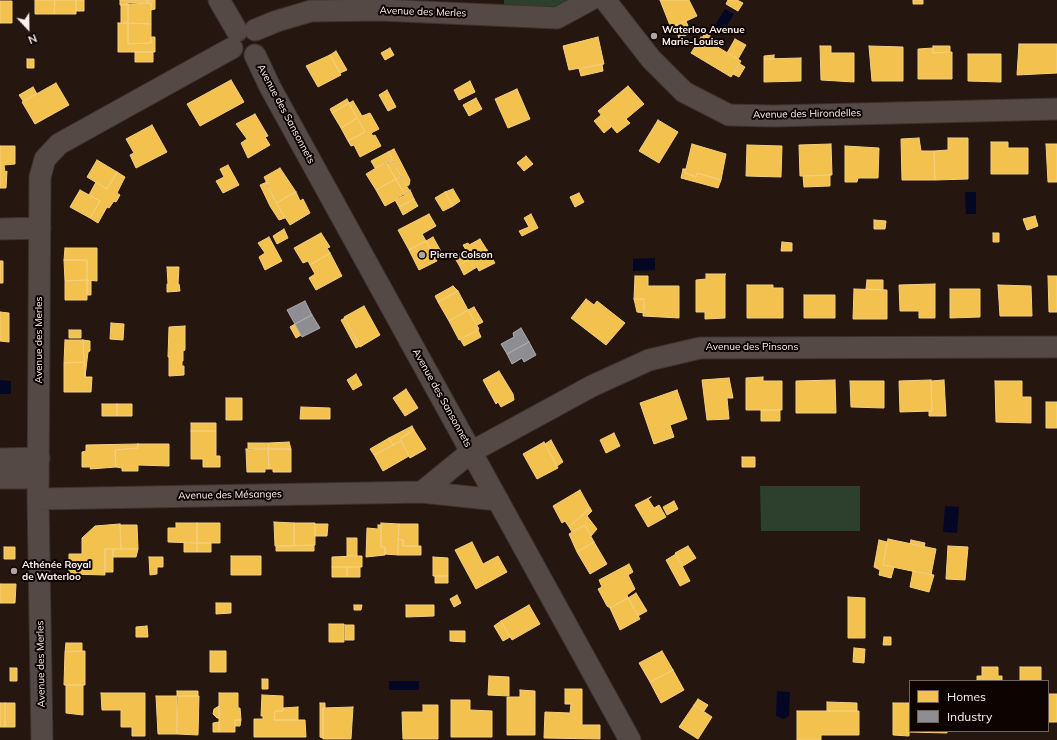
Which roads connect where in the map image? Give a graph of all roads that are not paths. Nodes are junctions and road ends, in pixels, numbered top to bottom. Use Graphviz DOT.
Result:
graph roads {
  1 [pos="219,0"];
  2 [pos="590,0"];
  3 [pos="605,0"];
  4 [pos="241,36"];
  5 [pos="1057,109"];
  6 [pos="40,228"];
  7 [pos="0,229"];
  8 [pos="1057,346"];
  9 [pos="471,452"];
  10 [pos="39,458"];
  11 [pos="0,459"];
  12 [pos="0,478"];
  13 [pos="38,478"];
  14 [pos="422,492"];
  15 [pos="38,499"];
  16 [pos="498,500"];
  17 [pos="42,740"];
  18 [pos="630,740"];
  1 -- 4 [label="street"];
  2 -- 4 [label="street, Avenue des Merles"];
  3 -- 5 [label="street, Avenue des Hirondelles"];
  4 -- 6 [label="street, Avenue des Merles"];
  4 -- 9 [label="street, Avenue des Sansonnets"];
  6 -- 7 [label="street"];
  6 -- 10 [label="street, Avenue des Merles"];
  8 -- 9 [label="street, Avenue des Pinsons"];
  9 -- 14 [label="street"];
  9 -- 16 [label="street, Avenue des Sansonnets"];
  10 -- 11 [label="street"];
  10 -- 13 [label="street, Avenue des Merles"];
  12 -- 13 [label="street"];
  13 -- 15 [label="street, Avenue des Merles"];
  14 -- 15 [label="street, Avenue des Mésanges"];
  14 -- 16 [label="street, Avenue des Mésanges"];
  15 -- 17 [label="street, Avenue des Merles"];
  16 -- 18 [label="street, Avenue des Sansonnets"];
}
